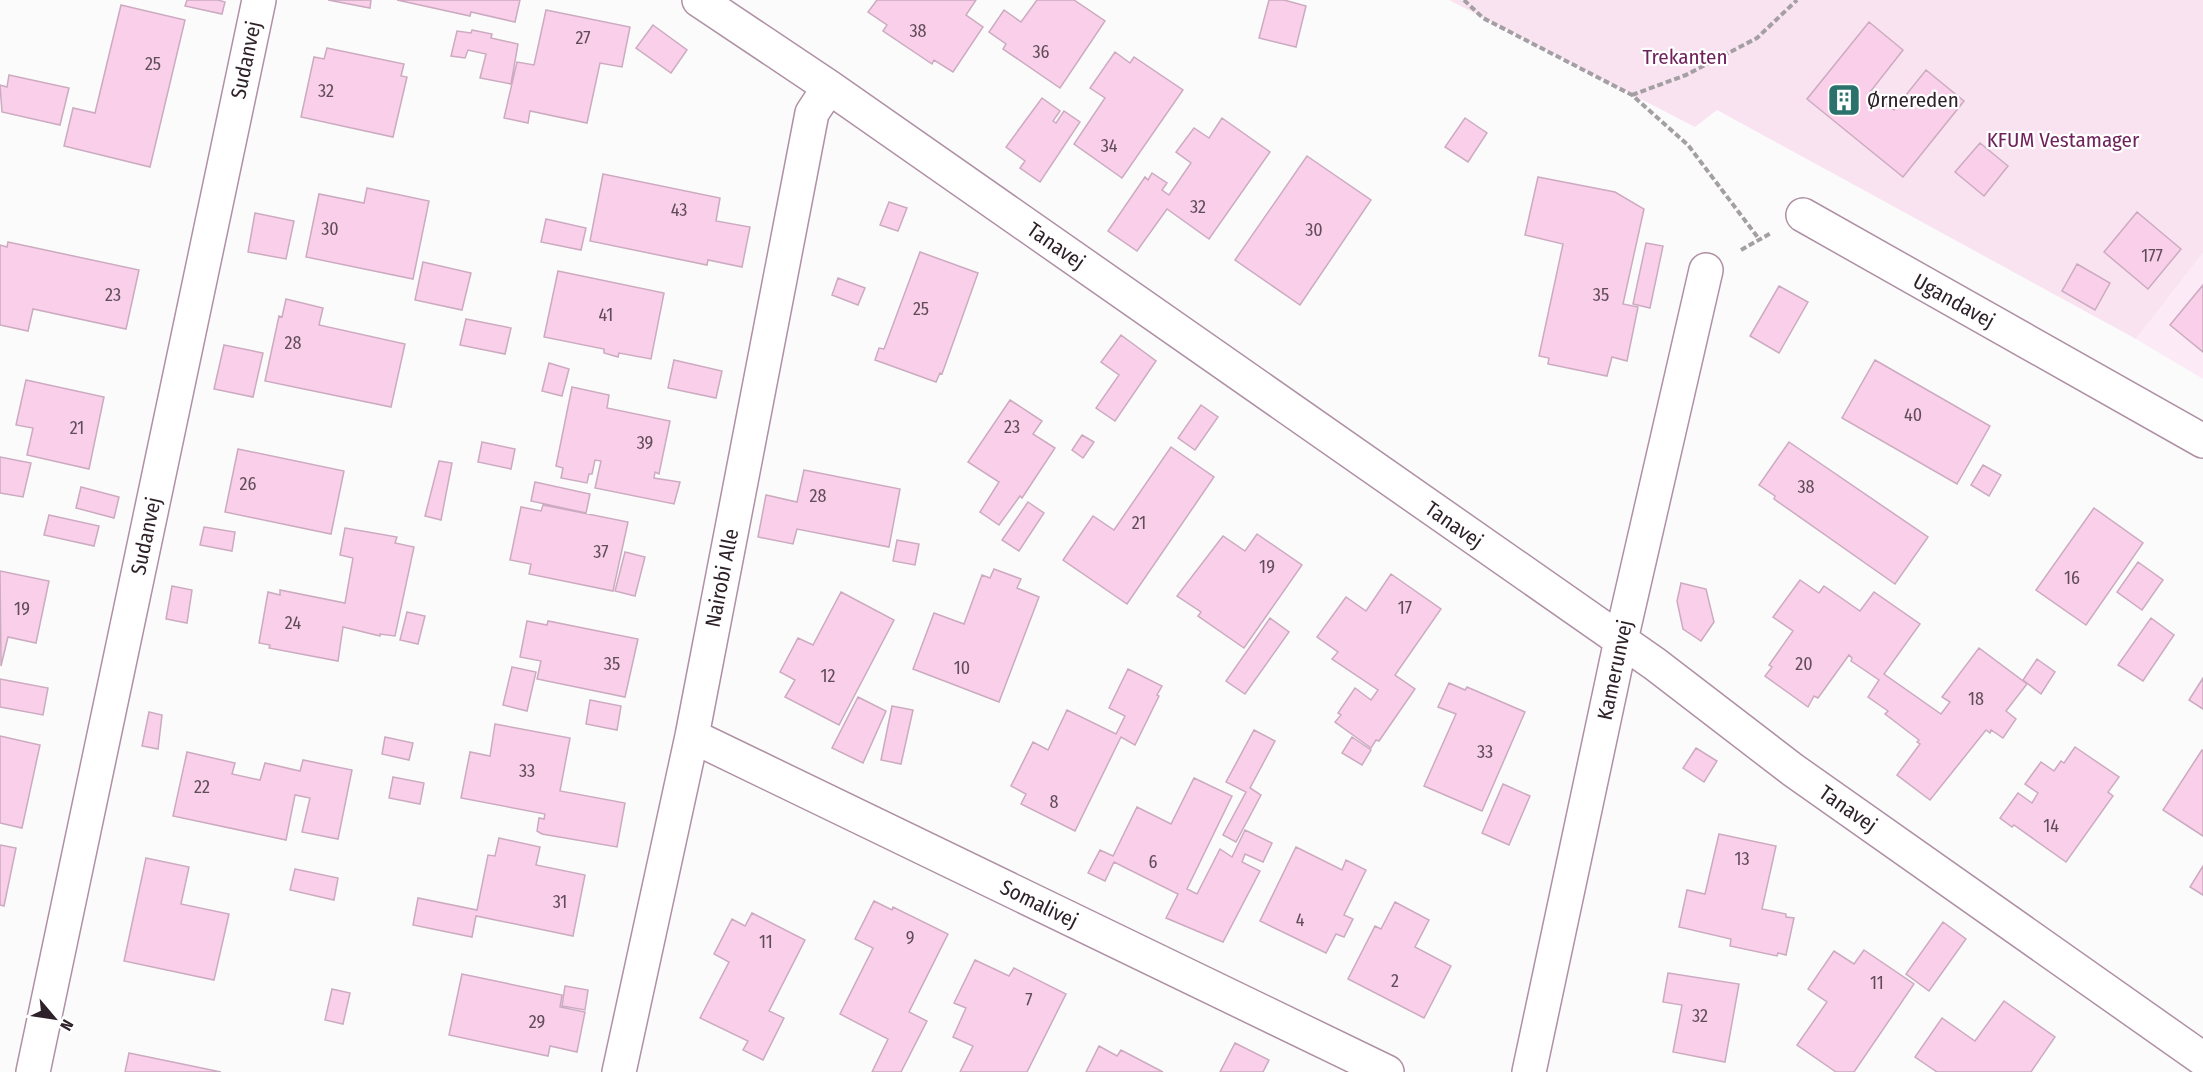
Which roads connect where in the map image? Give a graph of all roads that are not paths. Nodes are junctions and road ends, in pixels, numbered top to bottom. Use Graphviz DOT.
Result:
graph roads {
  1 [pos="259,0"];
  2 [pos="699,0"];
  3 [pos="829,87"];
  4 [pos="1803,215"];
  5 [pos="1706,270"];
  6 [pos="2203,441"];
  7 [pos="1621,640"];
  8 [pos="692,736"];
  9 [pos="2203,1059"];
  10 [pos="33,1072"];
  11 [pos="619,1072"];
  12 [pos="1387,1072"];
  13 [pos="1529,1072"];
  1 -- 10 [label="street, Sudanvej"];
  2 -- 3 [label="street, Tanavej"];
  3 -- 7 [label="street, Tanavej"];
  3 -- 8 [label="street, Nairobi Alle"];
  4 -- 6 [label="street, Ugandavej"];
  5 -- 7 [label="street, Kamerunvej"];
  7 -- 9 [label="street, Tanavej"];
  7 -- 13 [label="street, Kamerunvej"];
  8 -- 11 [label="street, Nairobi Alle"];
  8 -- 12 [label="street, Somalivej"];
}
